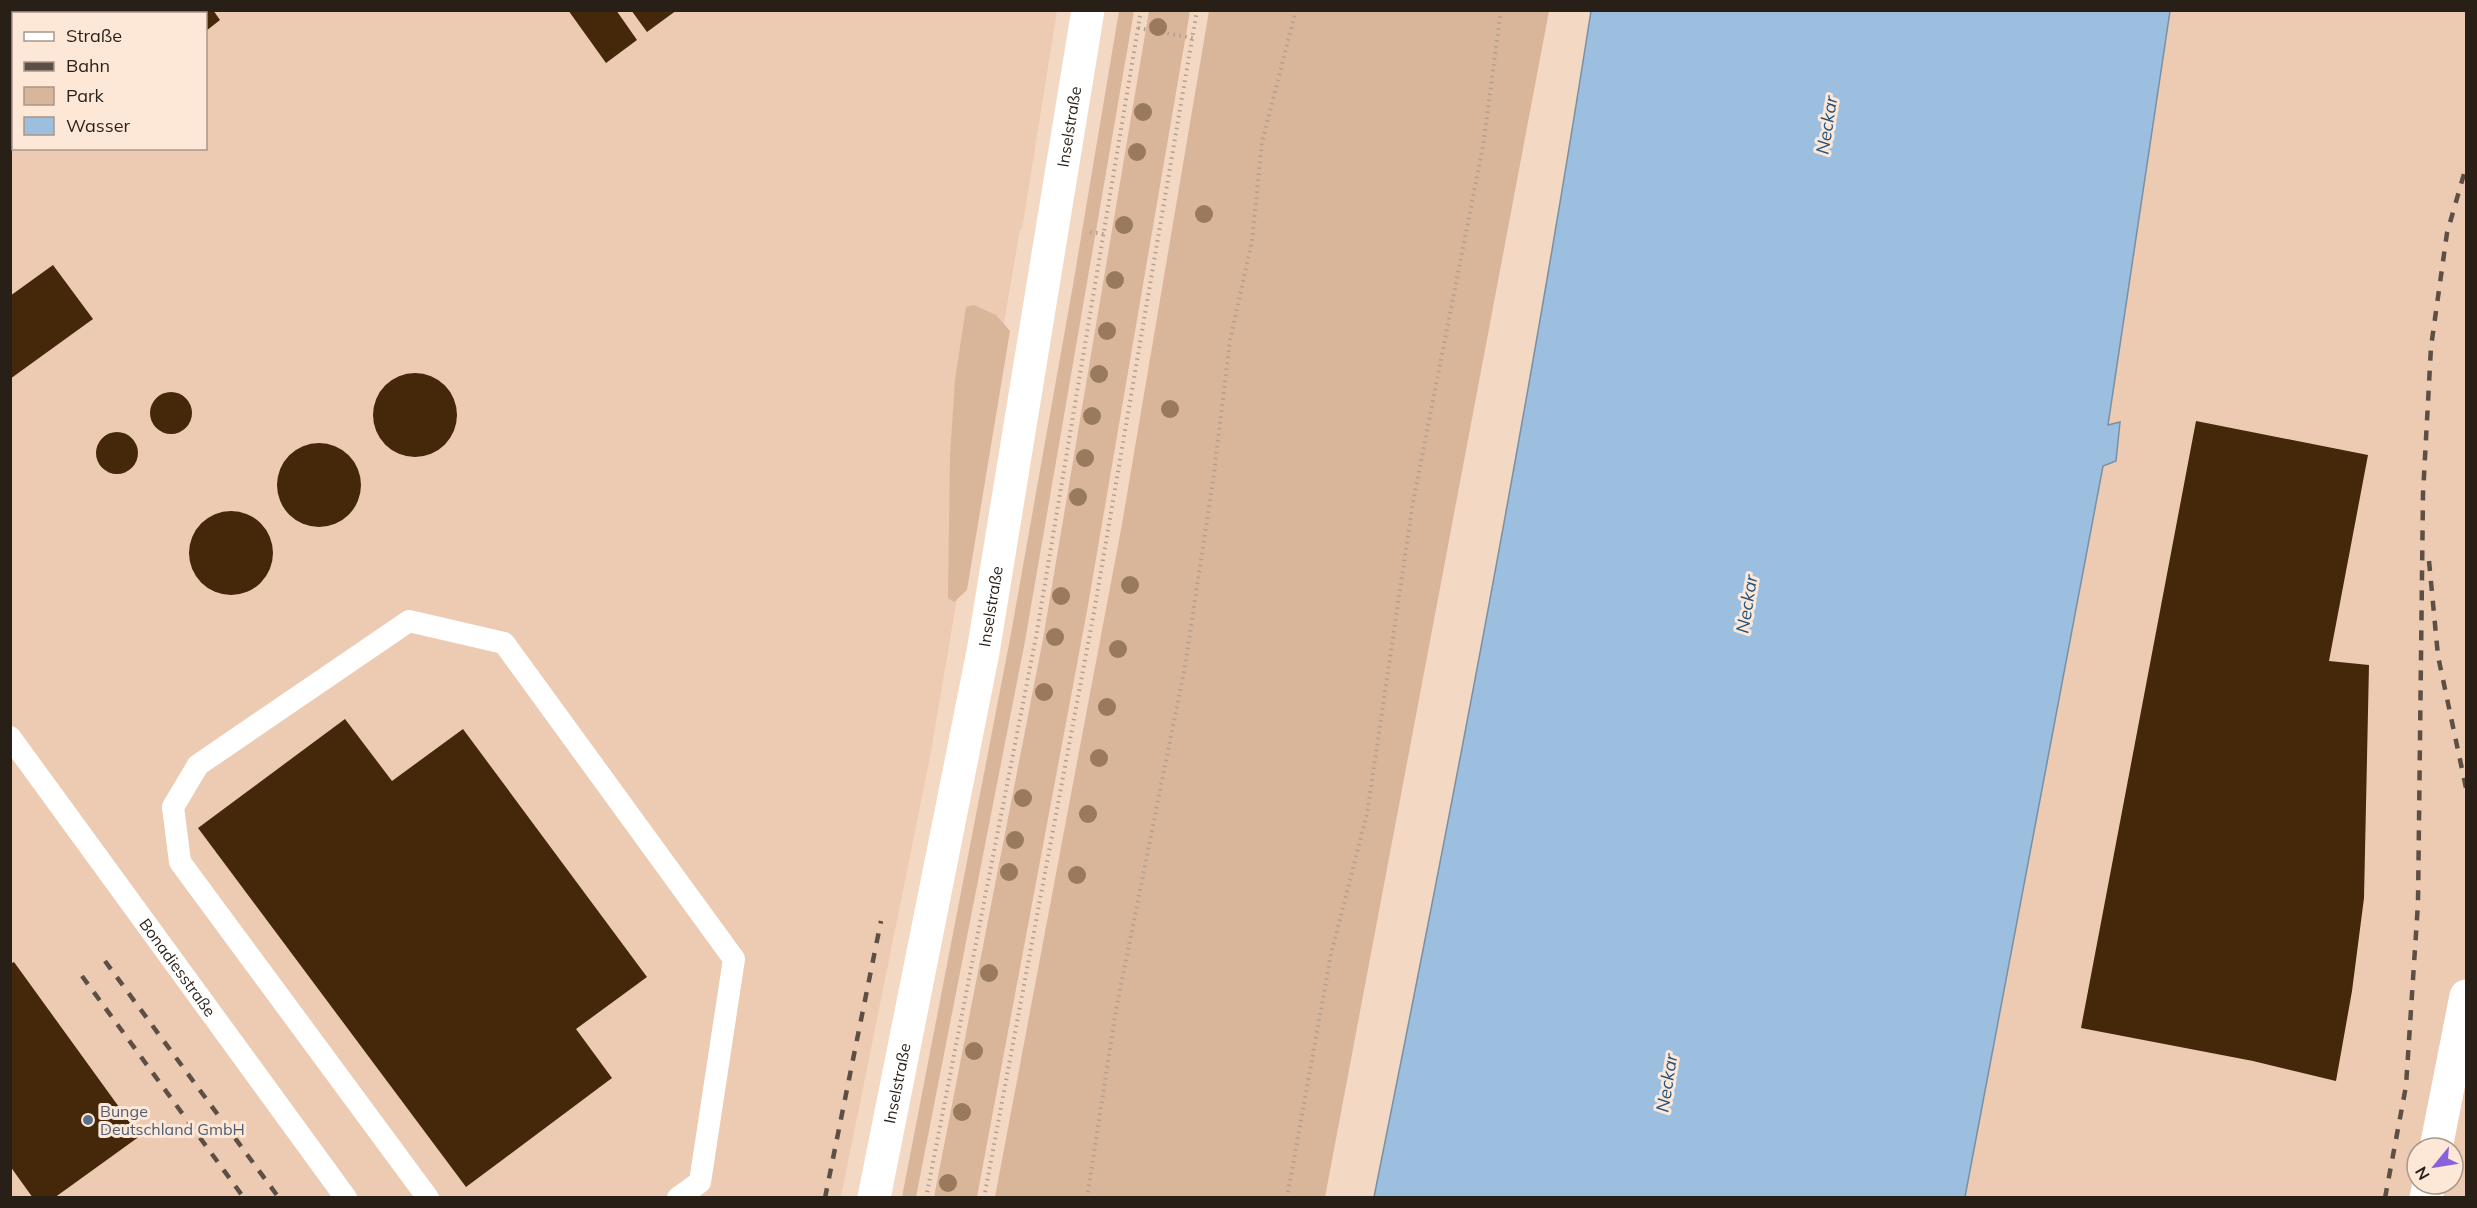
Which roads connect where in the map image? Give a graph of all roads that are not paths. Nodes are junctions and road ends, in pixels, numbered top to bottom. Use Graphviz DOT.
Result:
graph roads {
  1 [pos="1088,10"];
  2 [pos="10,737"];
  3 [pos="2466,996"];
  4 [pos="2438,1136"];
  5 [pos="346,1197"];
  6 [pos="428,1197"];
  7 [pos="678,1197"];
  8 [pos="874,1197"];
  1 -- 8 [label="street, Inselstraße"];
  2 -- 5 [label="lane, Bonadiesstraße"];
  3 -- 4 [label="street"];
  6 -- 7 [label="lane"];
}
